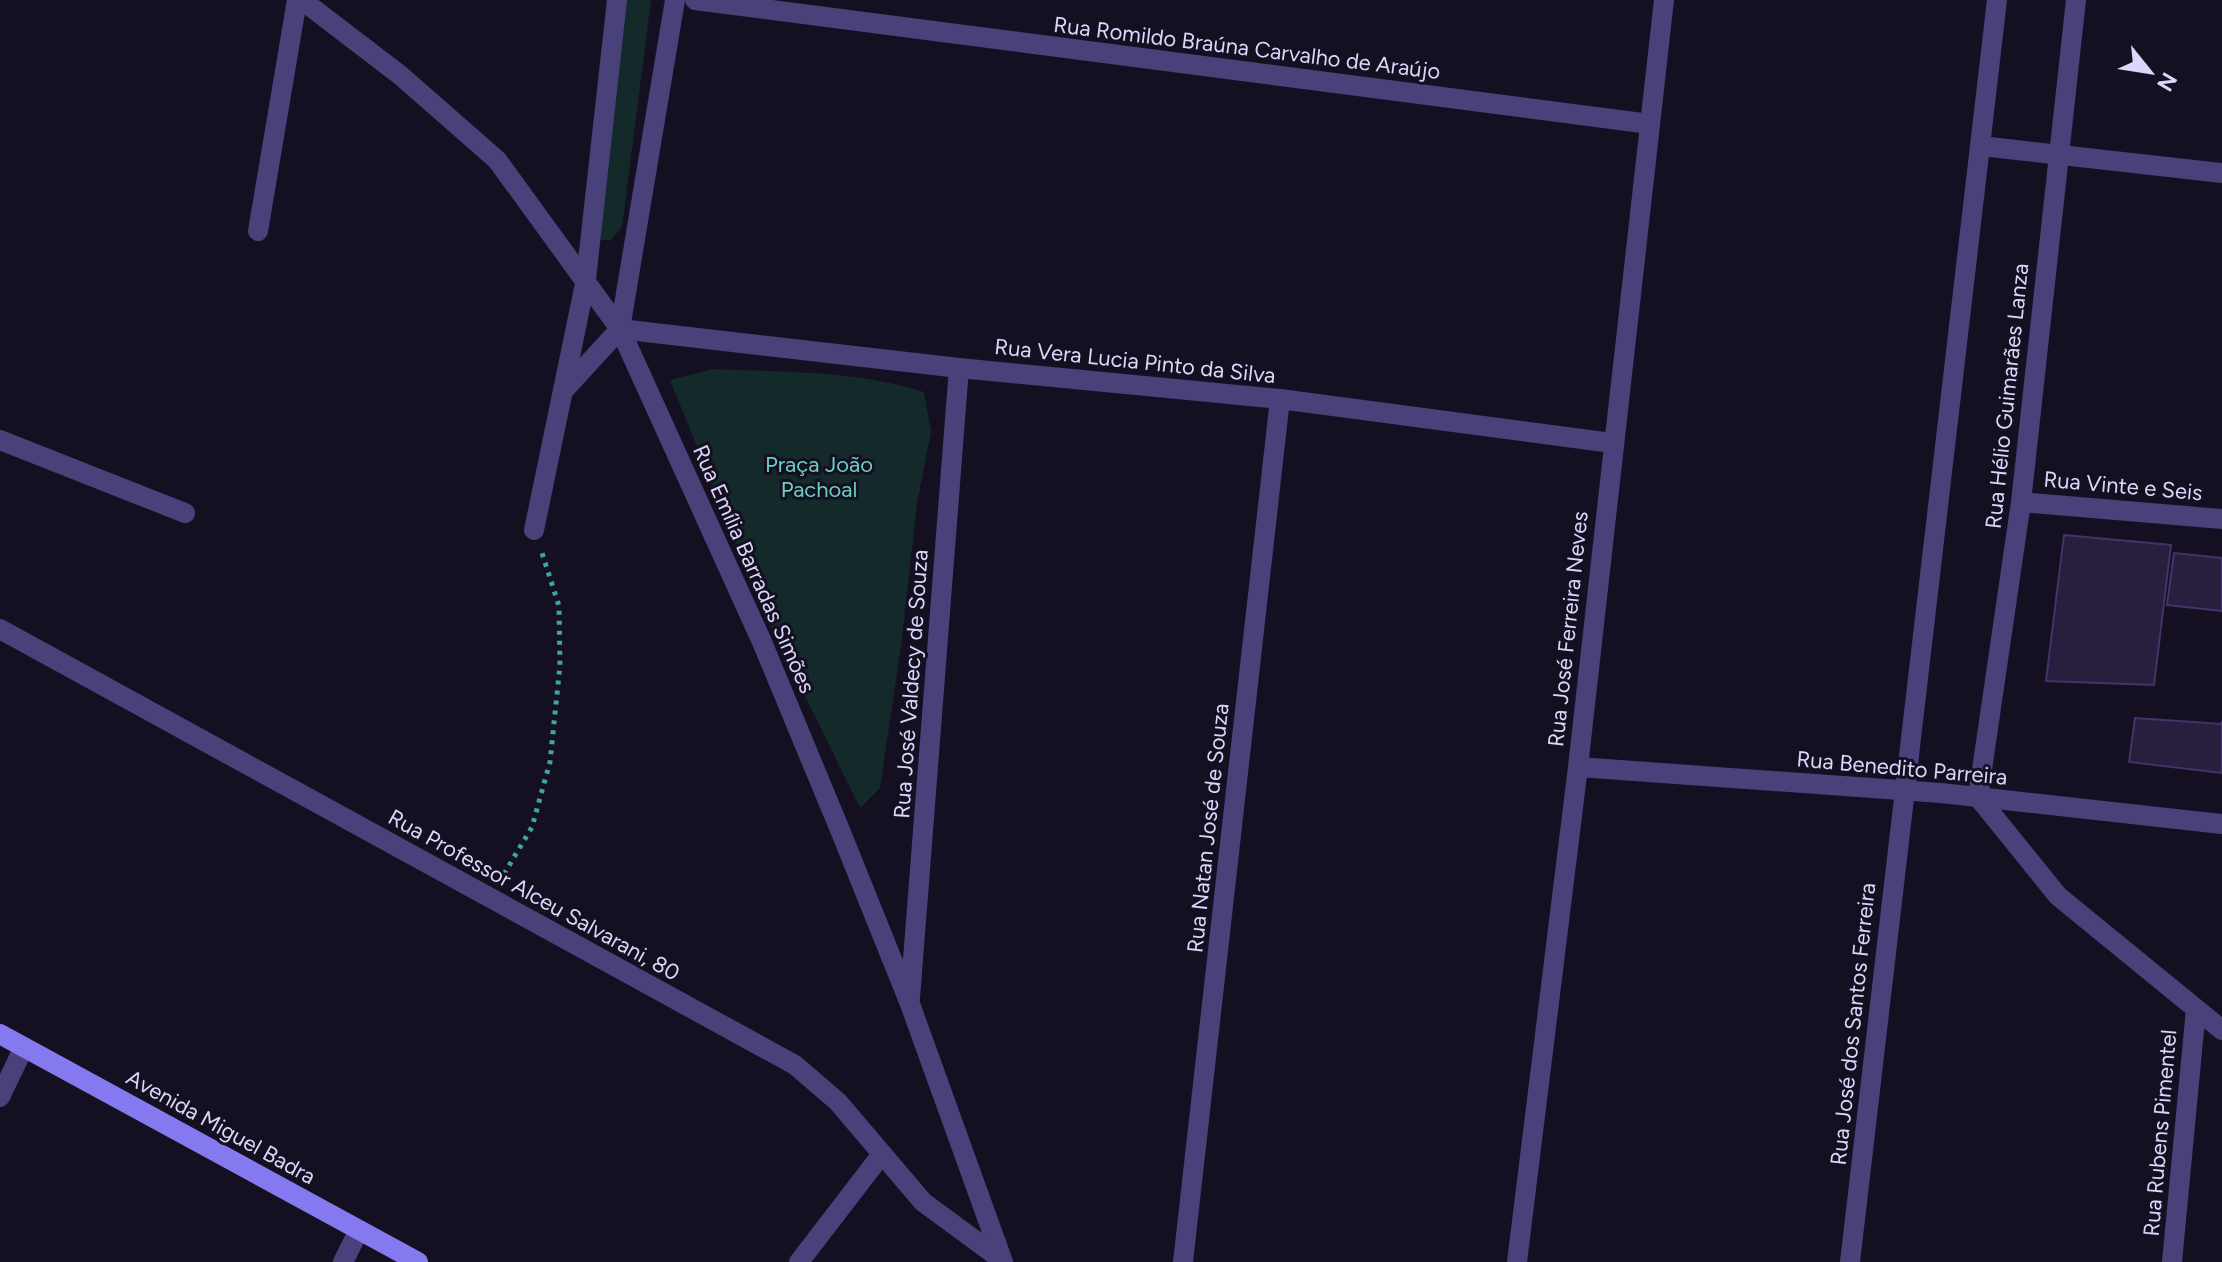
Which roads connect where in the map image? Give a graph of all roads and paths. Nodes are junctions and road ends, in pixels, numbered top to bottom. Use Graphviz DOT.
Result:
graph roads {
  1 [pos="299,0"];
  2 [pos="617,0"];
  3 [pos="675,0"];
  4 [pos="695,0"];
  5 [pos="1664,0"];
  6 [pos="1997,0"];
  7 [pos="2076,0"];
  8 [pos="1650,124"];
  9 [pos="1981,146"];
  10 [pos="2058,154"];
  11 [pos="2222,173"];
  12 [pos="258,231"];
  13 [pos="586,279"];
  14 [pos="620,329"];
  15 [pos="959,368"];
  16 [pos="562,392"];
  17 [pos="1280,399"];
  18 [pos="0,440"];
  19 [pos="1612,443"];
  20 [pos="2021,502"];
  21 [pos="185,513"];
  22 [pos="2222,519"];
  23 [pos="534,530"];
  24 [pos="0,629"];
  25 [pos="1578,767"];
  26 [pos="1903,790"];
  27 [pos="1978,797"];
  28 [pos="2222,824"];
  29 [pos="490,899"];
  30 [pos="910,1004"];
  31 [pos="2196,1009"];
  32 [pos="2222,1030"];
  33 [pos="0,1034"];
  34 [pos="24,1047"];
  35 [pos="0,1097"];
  36 [pos="882,1154"];
  37 [pos="359,1230"];
  38 [pos="1003,1261"];
  39 [pos="343,1262"];
  40 [pos="418,1262"];
  41 [pos="799,1262"];
  42 [pos="1183,1262"];
  43 [pos="1517,1262"];
  44 [pos="1850,1262"];
  45 [pos="2172,1262"];
  1 -- 12 [label="street"];
  1 -- 13 [label="street, Rua Emília Barradas Simões"];
  2 -- 13 [label="street"];
  3 -- 14 [label="street"];
  4 -- 8 [label="street, Rua Romildo Braúna Carvalho de Araújo"];
  5 -- 8 [label="street, Rua José Ferreira Neves"];
  6 -- 9 [label="street"];
  7 -- 10 [label="street, Rua Hélio Guimarães Lanza"];
  8 -- 19 [label="street, Rua José Ferreira Neves"];
  9 -- 10 [label="street"];
  9 -- 26 [label="street"];
  10 -- 11 [label="street"];
  10 -- 20 [label="street, Rua Hélio Guimarães Lanza"];
  13 -- 14 [label="street, Rua Emília Barradas Simões"];
  13 -- 16 [label="street"];
  14 -- 15 [label="street, Rua Vera Lucia Pinto da Silva"];
  14 -- 16 [label="street"];
  14 -- 30 [label="street, Rua Emília Barradas Simões"];
  15 -- 17 [label="street, Rua Vera Lucia Pinto da Silva"];
  15 -- 30 [label="street, Rua José Valdecy de Souza"];
  16 -- 23 [label="street"];
  17 -- 19 [label="street, Rua Vera Lucia Pinto da Silva"];
  17 -- 42 [label="street, Rua Natan José de Souza"];
  18 -- 21 [label="street"];
  19 -- 25 [label="street, Rua José Ferreira Neves"];
  20 -- 22 [label="street, Rua Vinte e Seis"];
  20 -- 27 [label="street, Rua Hélio Guimarães Lanza"];
  23 -- 29 [label="path"];
  24 -- 29 [label="street, Rua Professor Alceu Salvarani, 80"];
  25 -- 26 [label="street, Rua Benedito Parreira"];
  25 -- 43 [label="street, Rua José Ferreira Neves"];
  26 -- 27 [label="street, Rua Benedito Parreira"];
  26 -- 44 [label="street, Rua José dos Santos Ferreira"];
  27 -- 28 [label="street, Rua Benedito Parreira"];
  27 -- 31 [label="street"];
  29 -- 36 [label="street, Rua Professor Alceu Salvarani, 80"];
  30 -- 38 [label="street, Rua Emília Barradas Simões"];
  31 -- 32 [label="street"];
  31 -- 45 [label="street, Rua Rubens Pimentel"];
  33 -- 34 [label="main road, Avenida Miguel Badra"];
  34 -- 35 [label="street"];
  34 -- 37 [label="main road, Avenida Miguel Badra"];
  36 -- 38 [label="street, Rua Professor Alceu Salvarani, 80"];
  36 -- 41 [label="street"];
  37 -- 39 [label="street"];
  37 -- 40 [label="main road, Avenida Miguel Badra"];
}
